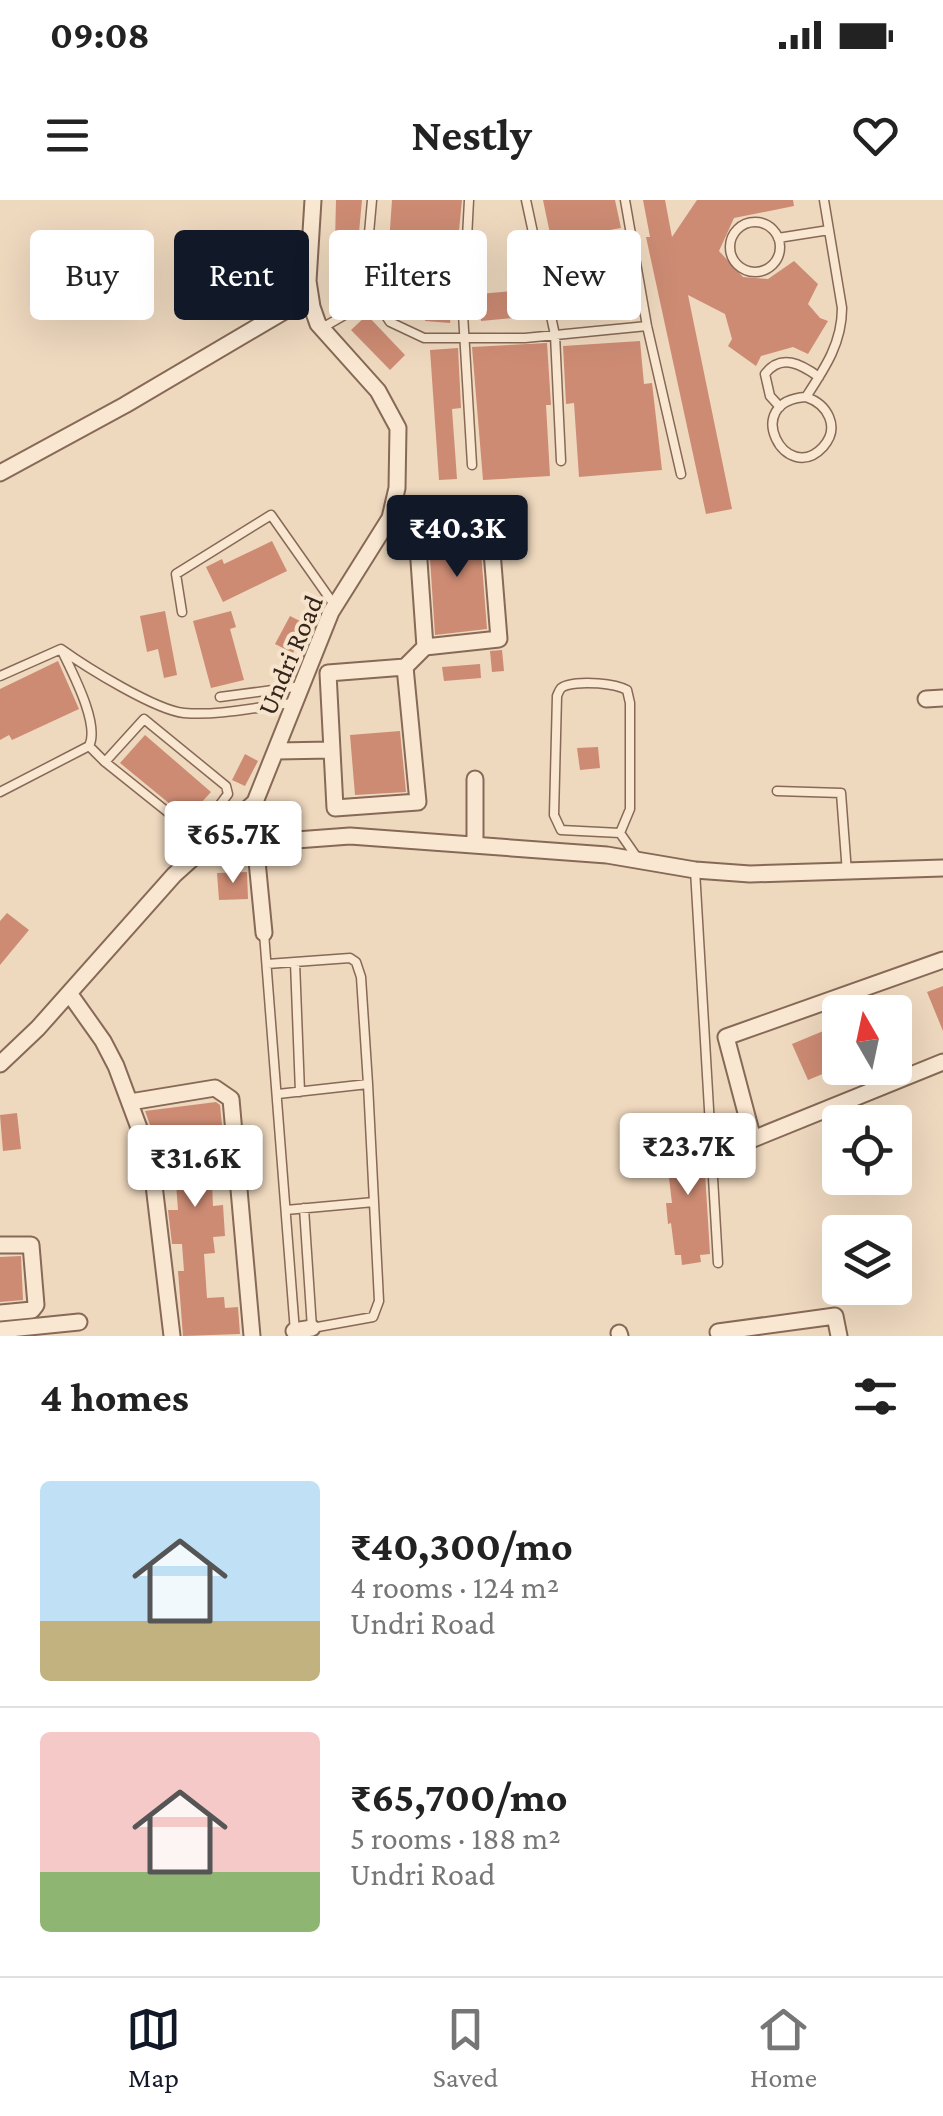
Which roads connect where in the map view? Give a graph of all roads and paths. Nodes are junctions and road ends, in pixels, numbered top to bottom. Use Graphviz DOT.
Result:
graph roads {
  1 [pos="314,200"];
  2 [pos="372,200"];
  3 [pos="470,200"];
  4 [pos="526,200"];
  5 [pos="624,200"];
  6 [pos="824,200"];
  7 [pos="369,230"];
  8 [pos="830,230"];
  9 [pos="778,238"];
  10 [pos="310,296"];
  11 [pos="336,320"];
  12 [pos="389,320"];
  13 [pos="647,326"];
  14 [pos="322,328"];
  15 [pos="555,335"];
  16 [pos="464,340"];
  17 [pos="819,377"];
  18 [pos="806,397"];
  19 [pos="780,407"];
  20 [pos="561,461"];
  21 [pos="472,465"];
  22 [pos="0,473"];
  23 [pos="681,474"];
  24 [pos="390,518"];
  25 [pos="416,518"];
  26 [pos="335,606"];
  27 [pos="182,612"];
  28 [pos="425,647"];
  29 [pos="61,649"];
  30 [pos="405,667"];
  31 [pos="0,676"];
  32 [pos="302,686"];
  33 [pos="220,697"];
  34 [pos="943,698"];
  35 [pos="926,699"];
  36 [pos="296,702"];
  37 [pos="89,746"];
  38 [pos="331,750"];
  39 [pos="277,751"];
  40 [pos="105,762"];
  41 [pos="476,779"];
  42 [pos="0,792"];
  43 [pos="777,792"];
  44 [pos="241,818"];
  45 [pos="620,834"];
  46 [pos="475,846"];
  47 [pos="255,853"];
  48 [pos="638,859"];
  49 [pos="943,868"];
  50 [pos="694,870"];
  51 [pos="847,873"];
  52 [pos="264,932"];
  53 [pos="943,960"];
  54 [pos="295,962"];
  55 [pos="267,964"];
  56 [pos="69,993"];
  57 [pos="943,1062"];
  58 [pos="0,1064"];
  59 [pos="368,1084"];
  60 [pos="300,1092"];
  61 [pos="278,1094"];
  62 [pos="130,1102"];
  63 [pos="374,1202"];
  64 [pos="304,1208"];
  65 [pos="286,1210"];
  66 [pos="0,1246"];
  67 [pos="718,1263"];
  68 [pos="0,1314"];
  69 [pos="78,1322"];
  70 [pos="312,1328"];
  71 [pos="0,1330"];
  72 [pos="25,1332"];
  73 [pos="718,1332"];
  74 [pos="295,1333"];
  75 [pos="172,1336"];
  76 [pos="252,1336"];
  77 [pos="838,1336"];
  1 -- 10 [label="street, Undri Road"];
  2 -- 7 [label="lane"];
  3 -- 16 [label="lane"];
  4 -- 15 [label="lane"];
  5 -- 13 [label="lane"];
  6 -- 8 [label="lane"];
  8 -- 9 [label="lane"];
  8 -- 17 [label="lane"];
  9 -- 9 [label="lane"];
  10 -- 14 [label="street, Undri Road"];
  10 -- 22 [label="street"];
  11 -- 14 [label="lane"];
  12 -- 16 [label="lane"];
  13 -- 15 [label="lane"];
  13 -- 23 [label="lane"];
  14 -- 24 [label="street, Undri Road"];
  15 -- 16 [label="lane"];
  15 -- 20 [label="lane"];
  16 -- 21 [label="lane"];
  17 -- 18 [label="lane"];
  17 -- 19 [label="lane"];
  18 -- 19 [label="lane"];
  18 -- 19 [label="lane"];
  24 -- 25 [label="street"];
  24 -- 26 [label="street, Undri Road"];
  25 -- 28 [label="street"];
  25 -- 28 [label="street"];
  26 -- 27 [label="lane"];
  26 -- 32 [label="street, Undri Road"];
  28 -- 30 [label="street"];
  29 -- 31 [label="lane"];
  29 -- 36 [label="lane"];
  29 -- 37 [label="lane"];
  30 -- 38 [label="street"];
  30 -- 38 [label="street"];
  32 -- 33 [label="lane"];
  32 -- 36 [label="street, Undri Road"];
  34 -- 35 [label="street"];
  36 -- 39 [label="street, Undri Road"];
  37 -- 40 [label="lane"];
  37 -- 42 [label="lane"];
  38 -- 39 [label="street"];
  39 -- 44 [label="street, Undri Road"];
  40 -- 40 [label="lane"];
  41 -- 46 [label="street"];
  43 -- 51 [label="lane"];
  44 -- 47 [label="street"];
  44 -- 56 [label="street, Undri Road"];
  45 -- 45 [label="lane"];
  45 -- 48 [label="lane"];
  46 -- 47 [label="street"];
  46 -- 48 [label="street"];
  47 -- 52 [label="street"];
  48 -- 50 [label="street"];
  49 -- 51 [label="street"];
  50 -- 51 [label="street"];
  50 -- 67 [label="lane"];
  52 -- 55 [label="lane"];
  53 -- 57 [label="street"];
  54 -- 55 [label="lane"];
  54 -- 59 [label="lane"];
  54 -- 60 [label="lane"];
  55 -- 61 [label="lane"];
  56 -- 58 [label="street, Undri Road"];
  56 -- 62 [label="street"];
  59 -- 60 [label="lane"];
  59 -- 63 [label="lane"];
  60 -- 61 [label="lane"];
  61 -- 65 [label="lane"];
  62 -- 75 [label="street"];
  62 -- 76 [label="street"];
  63 -- 64 [label="lane"];
  63 -- 70 [label="lane"];
  64 -- 65 [label="lane"];
  64 -- 70 [label="lane"];
  65 -- 74 [label="lane"];
  66 -- 68 [label="street"];
  69 -- 72 [label="street"];
  70 -- 74 [label="street"];
  71 -- 72 [label="street"];
  73 -- 77 [label="street"];
}
